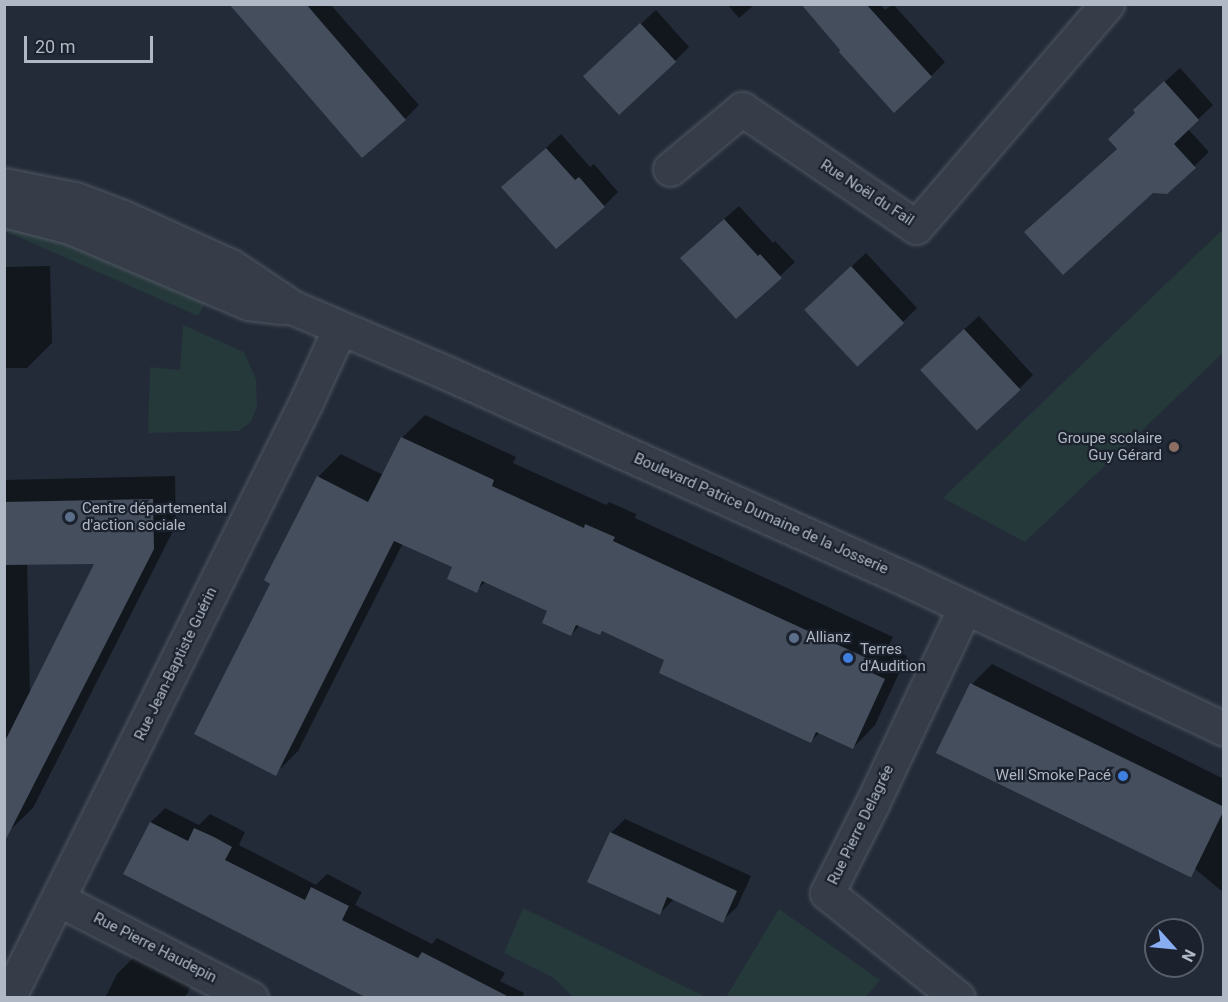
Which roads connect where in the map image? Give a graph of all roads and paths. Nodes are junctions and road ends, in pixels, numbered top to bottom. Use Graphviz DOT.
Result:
graph roads {
  1 [pos="1107,4"];
  2 [pos="670,169"];
  3 [pos="4,185"];
  4 [pos="4,210"];
  5 [pos="294,309"];
  6 [pos="340,328"];
  7 [pos="965,607"];
  8 [pos="1224,729"];
  9 [pos="58,899"];
  10 [pos="8,998"];
  11 [pos="251,998"];
  12 [pos="958,998"];
  1 -- 2 [label="street, Rue Noël du Fail"];
  3 -- 5 [label="street, Boulevard Patrice Dumaine de la Josserie"];
  4 -- 5 [label="street, Boulevard Patrice Dumaine de la Josserie"];
  5 -- 6 [label="street, Boulevard Patrice Dumaine de la Josserie"];
  6 -- 7 [label="street, Boulevard Patrice Dumaine de la Josserie"];
  6 -- 9 [label="street, Rue Jean-Baptiste Guérin"];
  7 -- 8 [label="street, Boulevard Patrice Dumaine de la Josserie"];
  7 -- 12 [label="street, Rue Pierre Delagrée"];
  9 -- 10 [label="street, Rue Jean-Baptiste Guérin"];
  9 -- 11 [label="street, Rue Pierre Haudepin"];
}
